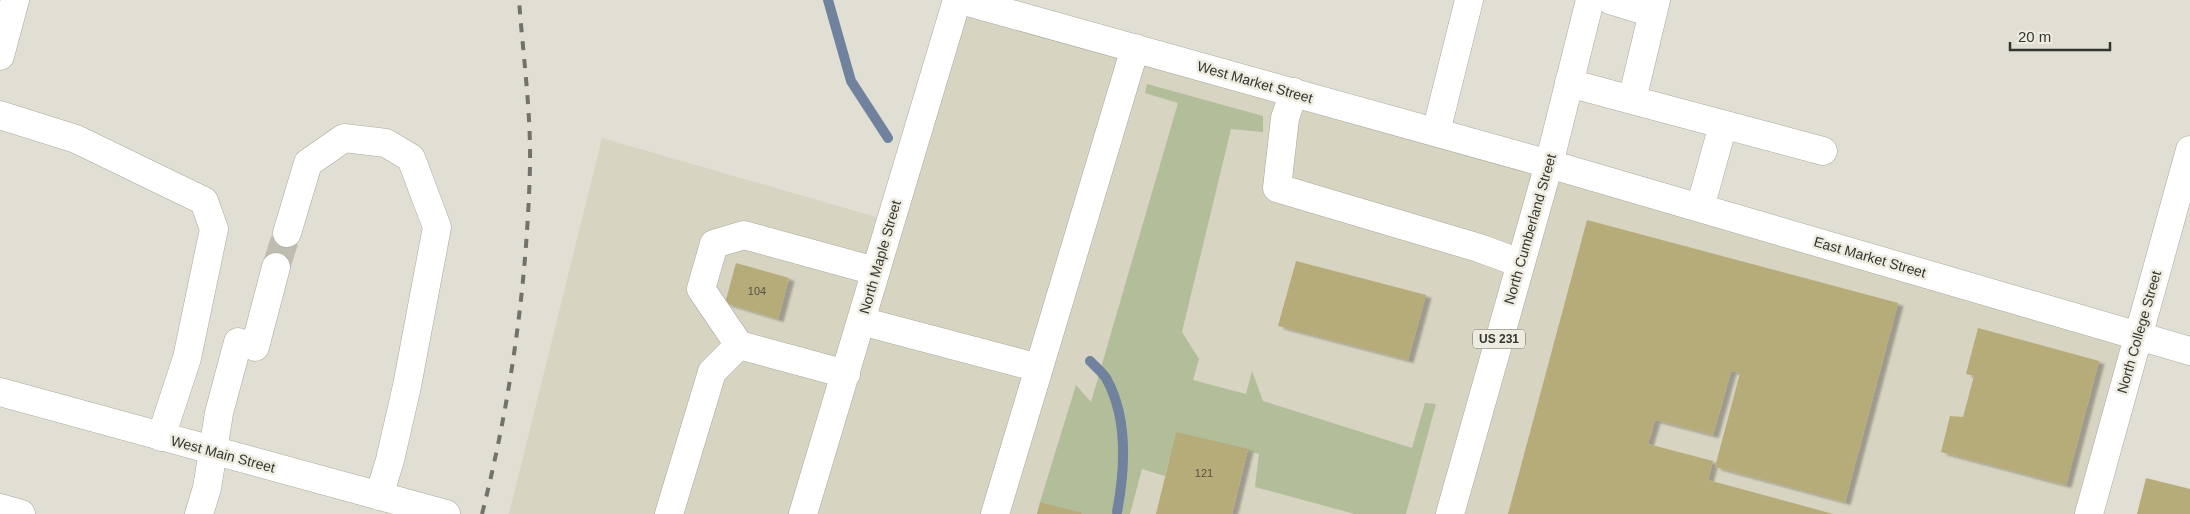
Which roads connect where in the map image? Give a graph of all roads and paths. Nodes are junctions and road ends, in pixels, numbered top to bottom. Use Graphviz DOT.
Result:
graph roads {
  1 [pos="15,0"];
  2 [pos="957,0"];
  3 [pos="961,0"];
  4 [pos="1469,0"];
  5 [pos="1590,0"];
  6 [pos="1610,0"];
  7 [pos="1655,6"];
  8 [pos="1135,48"];
  9 [pos="0,56"];
  10 [pos="1569,83"];
  11 [pos="1294,92"];
  12 [pos="1632,100"];
  13 [pos="0,115"];
  14 [pos="1722,125"];
  15 [pos="1436,132"];
  16 [pos="2190,150"];
  17 [pos="1823,151"];
  18 [pos="1549,164"];
  19 [pos="1700,208"];
  20 [pos="287,233"];
  21 [pos="1520,263"];
  22 [pos="276,267"];
  23 [pos="875,271"];
  24 [pos="861,321"];
  25 [pos="2137,336"];
  26 [pos="739,344"];
  27 [pos="2190,351"];
  28 [pos="1039,368"];
  29 [pos="846,374"];
  30 [pos="0,392"];
  31 [pos="161,437"];
  32 [pos="213,451"];
  33 [pos="379,496"];
  34 [pos="0,508"];
  35 [pos="22,514"];
  36 [pos="199,514"];
  37 [pos="446,514"];
  38 [pos="669,514"];
  39 [pos="803,514"];
  40 [pos="995,514"];
  41 [pos="1450,514"];
  42 [pos="2089,514"];
  1 -- 9 [label="street"];
  2 -- 23 [label="street, North Maple Street"];
  3 -- 8 [label="street, West Market Street"];
  4 -- 15 [label="street"];
  5 -- 10 [label="street, North Cumberland Street / US 231"];
  6 -- 7 [label="street"];
  7 -- 12 [label="street"];
  8 -- 11 [label="street, West Market Street"];
  8 -- 28 [label="street"];
  10 -- 12 [label="street"];
  10 -- 18 [label="street, North Cumberland Street / US 231"];
  11 -- 15 [label="street, West Market Street"];
  11 -- 21 [label="street"];
  12 -- 14 [label="street"];
  13 -- 31 [label="street"];
  14 -- 17 [label="street"];
  14 -- 19 [label="street"];
  15 -- 18 [label="street, West Market Street"];
  16 -- 25 [label="street, North College Street"];
  18 -- 19 [label="street, East Market Street"];
  18 -- 21 [label="street, North Cumberland Street / US 231"];
  19 -- 25 [label="street, East Market Street"];
  20 -- 33 [label="street"];
  21 -- 41 [label="street, North Cumberland Street / US 231"];
  22 -- 32 [label="street"];
  23 -- 24 [label="street, North Maple Street"];
  23 -- 26 [label="street"];
  24 -- 28 [label="street"];
  24 -- 29 [label="street, North Maple Street"];
  25 -- 27 [label="street, East Market Street"];
  25 -- 42 [label="street, North College Street"];
  26 -- 29 [label="street"];
  26 -- 38 [label="street"];
  28 -- 40 [label="street"];
  29 -- 39 [label="street, North Maple Street"];
  30 -- 31 [label="street, West Main Street"];
  31 -- 32 [label="street, West Main Street"];
  32 -- 33 [label="street, West Main Street"];
  32 -- 36 [label="street"];
  33 -- 37 [label="street, West Main Street"];
  34 -- 35 [label="street"];
}
